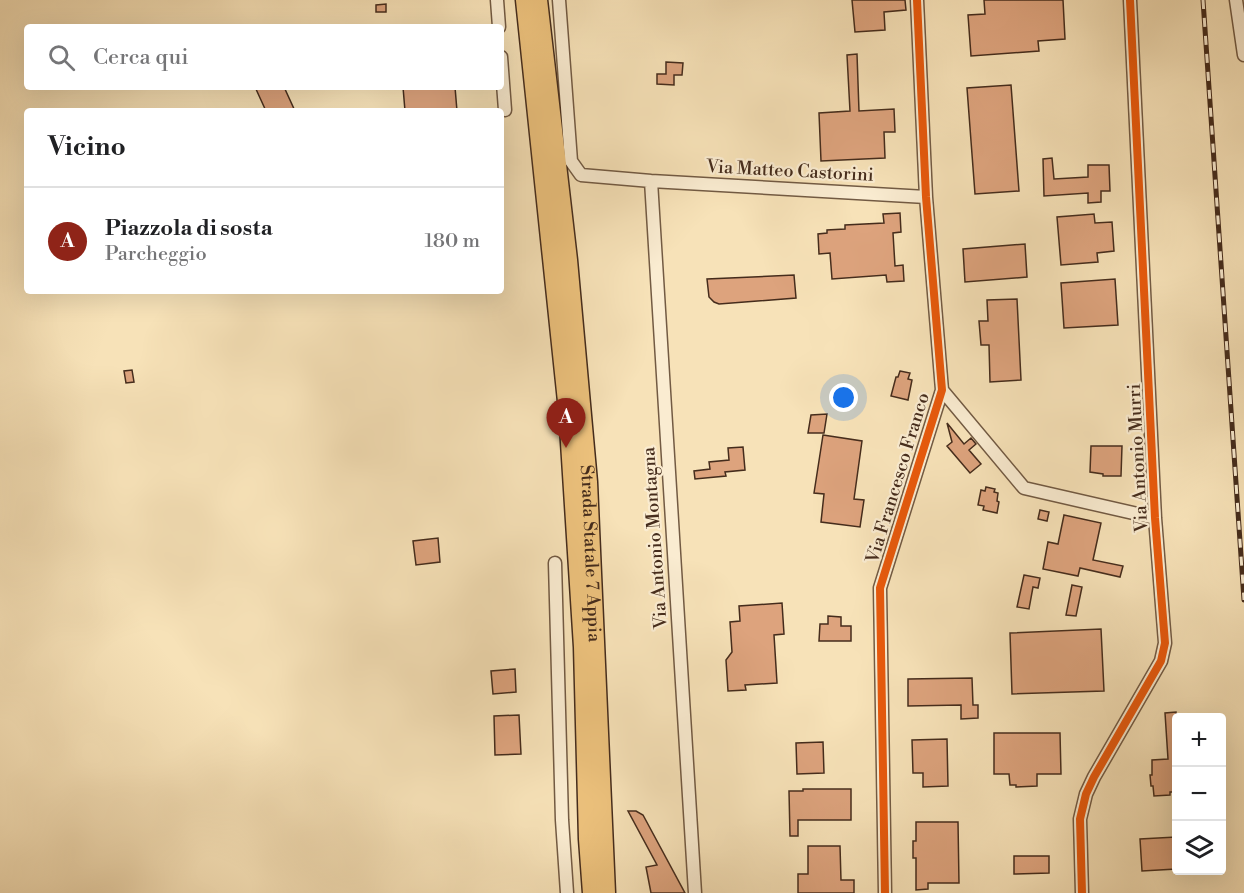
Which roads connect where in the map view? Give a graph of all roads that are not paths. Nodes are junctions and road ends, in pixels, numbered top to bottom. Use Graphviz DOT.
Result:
graph roads {
  1 [pos="496,0"];
  2 [pos="525,0"];
  3 [pos="538,0"];
  4 [pos="546,0"];
  5 [pos="559,0"];
  6 [pos="917,0"];
  7 [pos="1130,0"];
  8 [pos="1236,0"];
  9 [pos="499,24"];
  10 [pos="1244,55"];
  11 [pos="503,90"];
  12 [pos="505,110"];
  13 [pos="551,115"];
  14 [pos="651,181"];
  15 [pos="926,197"];
  16 [pos="942,390"];
  17 [pos="1155,518"];
  18 [pos="555,563"];
  19 [pos="567,893"];
  20 [pos="592,893"];
  21 [pos="606,893"];
  22 [pos="695,893"];
  23 [pos="885,893"];
  24 [pos="1082,893"];
  1 -- 9 [label="street"];
  2 -- 20 [label="highway, Strada Statale 7 Appia"];
  3 -- 13 [label="highway, Strada Statale 7 Appia"];
  4 -- 13 [label="highway"];
  5 -- 14 [label="street, Via Matteo Castorini"];
  6 -- 15 [label="street, Via Francesco Franco"];
  7 -- 17 [label="street, Via Antonio Murri"];
  8 -- 10 [label="street"];
  11 -- 12 [label="street"];
  13 -- 21 [label="highway, Strada Statale 7 Appia"];
  14 -- 15 [label="street, Via Matteo Castorini"];
  14 -- 22 [label="street, Via Antonio Montagna"];
  15 -- 16 [label="street, Via Francesco Franco"];
  16 -- 17 [label="street"];
  16 -- 23 [label="street, Via Francesco Franco"];
  17 -- 24 [label="street, Via Antonio Murri"];
  18 -- 19 [label="street"];
}
